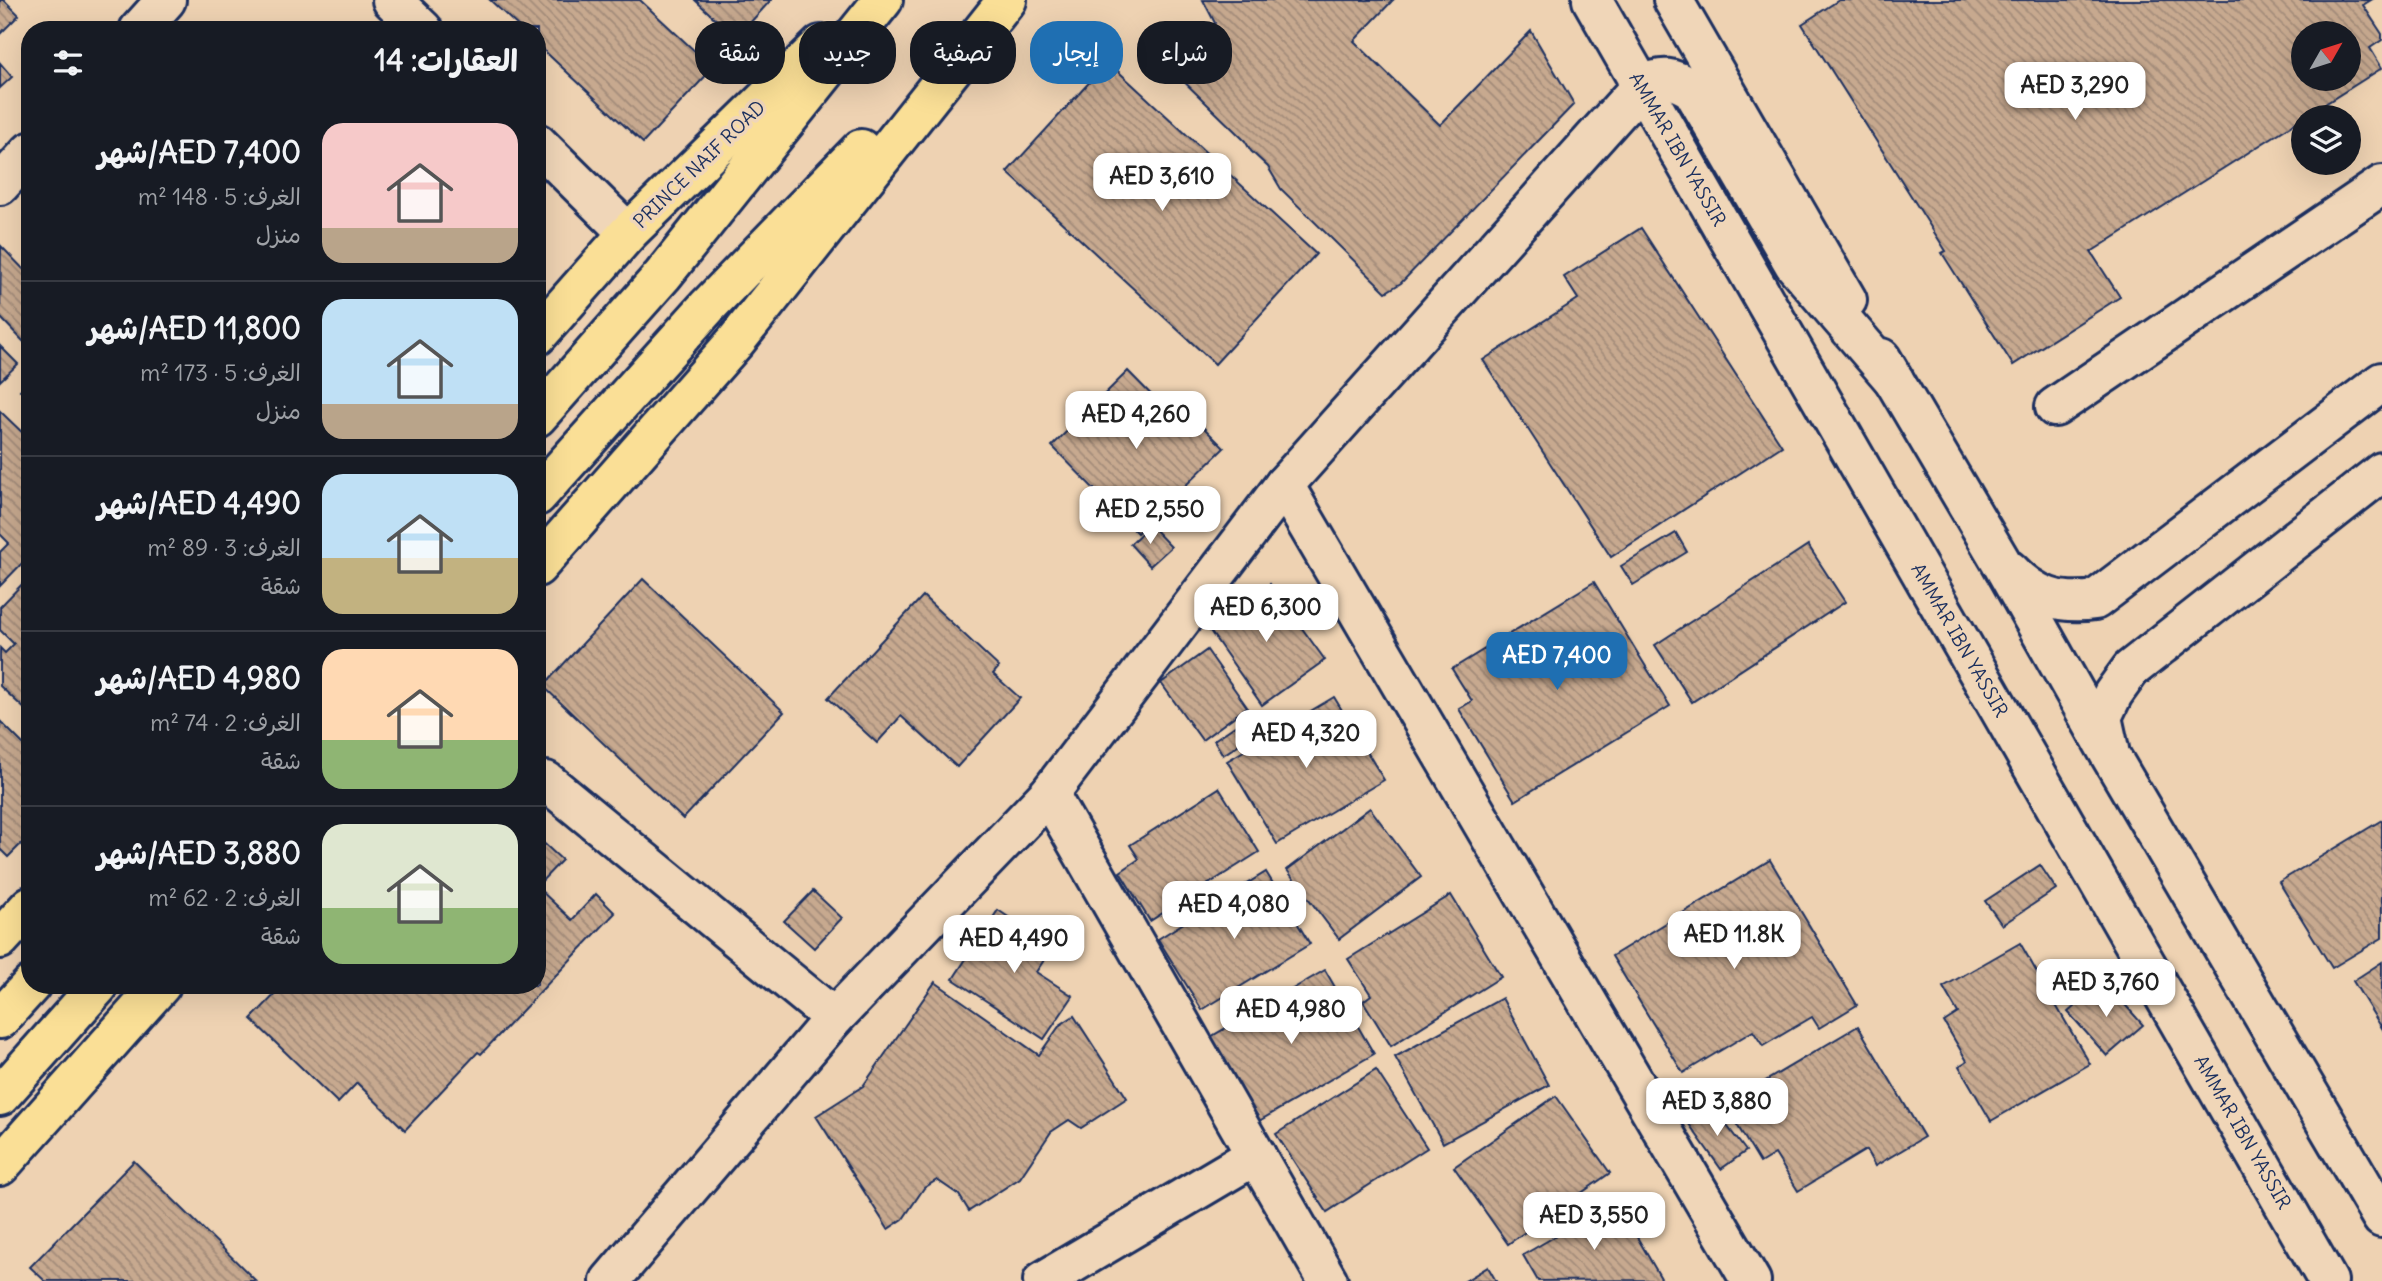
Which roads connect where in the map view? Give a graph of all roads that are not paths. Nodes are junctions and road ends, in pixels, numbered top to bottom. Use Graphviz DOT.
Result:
graph roads {
  1 [pos="166,0"];
  2 [pos="393,0"];
  3 [pos="867,0"];
  4 [pos="883,0"];
  5 [pos="1007,0"];
  6 [pos="1592,0"];
  7 [pos="1673,0"];
  8 [pos="147,21"];
  9 [pos="413,21"];
  10 [pos="1642,85"];
  11 [pos="546,152"];
  12 [pos="21,162"];
  13 [pos="0,185"];
  14 [pos="2382,185"];
  15 [pos="628,233"];
  16 [pos="546,326"];
  17 [pos="1894,380"];
  18 [pos="2382,382"];
  19 [pos="546,407"];
  20 [pos="2055,407"];
  21 [pos="2382,472"];
  22 [pos="1284,485"];
  23 [pos="546,486"];
  24 [pos="546,557"];
  25 [pos="2000,560"];
  26 [pos="2110,755"];
  27 [pos="546,779"];
  28 [pos="1049,794"];
  29 [pos="21,916"];
  30 [pos="0,939"];
  31 [pos="22,994"];
  32 [pos="91,994"];
  33 [pos="153,994"];
  34 [pos="834,1018"];
  35 [pos="0,1020"];
  36 [pos="0,1096"];
  37 [pos="1256,1155"];
  38 [pos="0,1166"];
  39 [pos="2382,1218"];
  40 [pos="610,1281"];
  41 [pos="1042,1281"];
  42 [pos="1328,1281"];
  43 [pos="1751,1281"];
  44 [pos="2328,1281"];
  1 -- 8 [label="street"];
  2 -- 9 [label="street"];
  3 -- 15 [label="main road, PRINCE NAIF ROAD"];
  4 -- 19 [label="main road"];
  5 -- 23 [label="main road"];
  5 -- 24 [label="main road"];
  6 -- 10 [label="street, AMMAR IBN YASSIR"];
  7 -- 17 [label="street"];
  10 -- 17 [label="street"];
  10 -- 22 [label="street"];
  10 -- 44 [label="street, AMMAR IBN YASSIR"];
  11 -- 15 [label="street"];
  12 -- 13 [label="street"];
  14 -- 20 [label="street"];
  15 -- 16 [label="main road, PRINCE NAIF ROAD"];
  17 -- 25 [label="street"];
  18 -- 25 [label="street"];
  21 -- 26 [label="street"];
  22 -- 28 [label="street"];
  22 -- 43 [label="street"];
  25 -- 26 [label="street"];
  26 -- 39 [label="street"];
  27 -- 34 [label="street"];
  28 -- 34 [label="street"];
  28 -- 37 [label="street"];
  29 -- 30 [label="main road"];
  31 -- 35 [label="main road"];
  32 -- 36 [label="main road"];
  33 -- 38 [label="main road"];
  34 -- 40 [label="street"];
  37 -- 41 [label="street"];
  37 -- 42 [label="street"];
}
